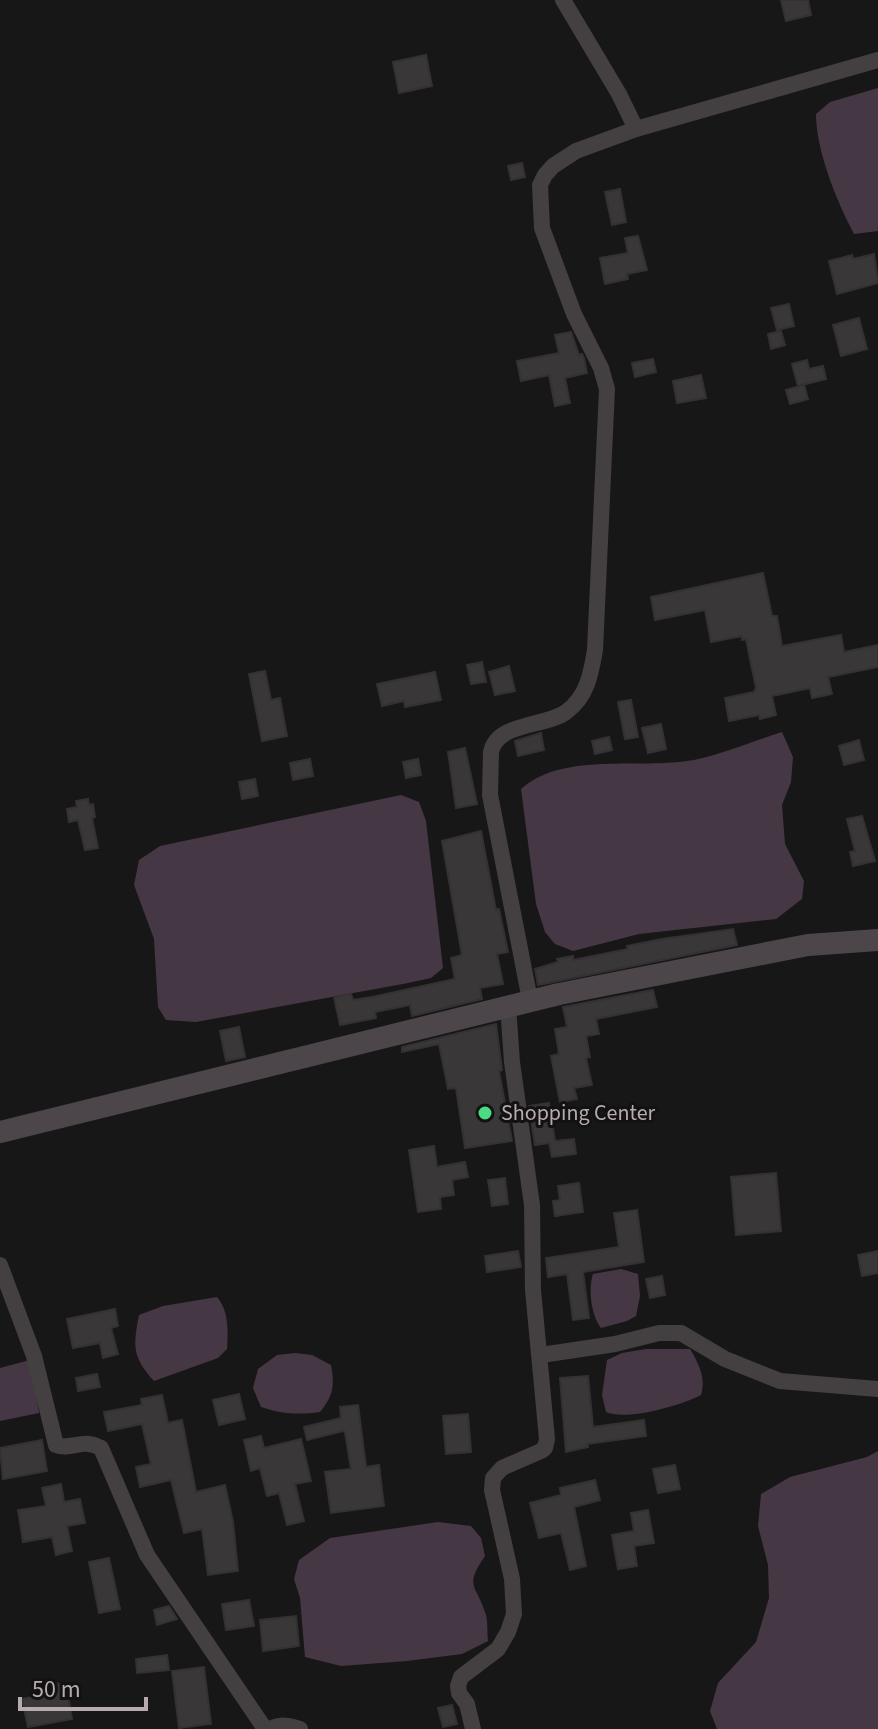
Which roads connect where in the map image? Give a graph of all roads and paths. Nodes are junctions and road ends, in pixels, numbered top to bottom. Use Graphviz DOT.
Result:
graph roads {
  1 [pos="563,0"];
  2 [pos="878,60"];
  3 [pos="636,129"];
  4 [pos="878,940"];
  5 [pos="530,1000"];
  6 [pos="508,1006"];
  7 [pos="0,1132"];
  8 [pos="0,1265"];
  9 [pos="541,1355"];
  10 [pos="878,1389"];
  11 [pos="268,1729"];
  12 [pos="300,1729"];
  13 [pos="473,1729"];
  1 -- 3 [label="street"];
  2 -- 3 [label="street"];
  3 -- 5 [label="street"];
  4 -- 5 [label="street"];
  5 -- 6 [label="street"];
  6 -- 7 [label="street"];
  6 -- 9 [label="street"];
  8 -- 11 [label="street"];
  9 -- 10 [label="street"];
  9 -- 13 [label="street"];
  11 -- 12 [label="street"];
}
